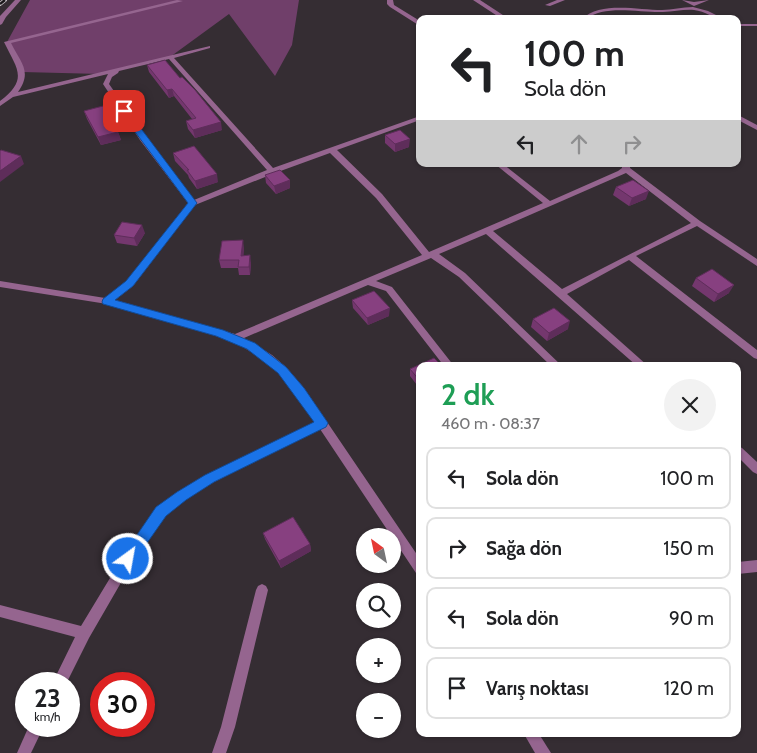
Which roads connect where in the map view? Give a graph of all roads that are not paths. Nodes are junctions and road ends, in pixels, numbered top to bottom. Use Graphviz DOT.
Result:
graph roads {
  1 [pos="18,0"];
  2 [pos="390,0"];
  3 [pos="476,0"];
  4 [pos="562,0"];
  5 [pos="685,0"];
  6 [pos="706,0"];
  7 [pos="180,1"];
  8 [pos="548,5"];
  9 [pos="694,6"];
  10 [pos="500,15"];
  11 [pos="588,15"];
  12 [pos="713,15"];
  13 [pos="416,21"];
  14 [pos="0,25"];
  15 [pos="741,25"];
  16 [pos="757,25"];
  17 [pos="208,47"];
  18 [pos="170,57"];
  19 [pos="120,70"];
  20 [pos="13,95"];
  21 [pos="0,104"];
  22 [pos="416,119"];
  23 [pos="741,119"];
  24 [pos="757,128"];
  25 [pos="332,150"];
  26 [pos="503,167"];
  27 [pos="624,167"];
  28 [pos="627,167"];
  29 [pos="272,171"];
  30 [pos="192,203"];
  31 [pos="549,204"];
  32 [pos="697,223"];
  33 [pos="487,230"];
  34 [pos="429,255"];
  35 [pos="630,256"];
  36 [pos="757,263"];
  37 [pos="368,282"];
  38 [pos="0,284"];
  39 [pos="561,293"];
  40 [pos="107,302"];
  41 [pos="236,338"];
  42 [pos="757,355"];
  43 [pos="447,362"];
  44 [pos="553,362"];
  45 [pos="639,362"];
  46 [pos="322,423"];
  47 [pos="741,454"];
  48 [pos="757,469"];
  49 [pos="416,563"];
  50 [pos="757,566"];
  51 [pos="741,568"];
  52 [pos="262,590"];
  53 [pos="0,611"];
  54 [pos="84,632"];
  55 [pos="65,672"];
  56 [pos="32,737"];
  57 [pos="533,737"];
  58 [pos="24,753"];
  59 [pos="220,753"];
  60 [pos="544,753"];
  1 -- 14 [label="street"];
  2 -- 13 [label="street"];
  3 -- 10 [label="street"];
  4 -- 8 [label="street"];
  5 -- 9 [label="street"];
  6 -- 9 [label="street"];
  7 -- 20 [label="street"];
  9 -- 11 [label="lane"];
  9 -- 12 [label="lane"];
  15 -- 16 [label="lane"];
  17 -- 18 [label="street"];
  18 -- 19 [label="street"];
  18 -- 29 [label="street"];
  19 -- 20 [label="street"];
  19 -- 30 [label="street"];
  20 -- 21 [label="street"];
  22 -- 25 [label="street"];
  23 -- 24 [label="street"];
  25 -- 29 [label="street"];
  25 -- 34 [label="street"];
  26 -- 31 [label="street"];
  27 -- 31 [label="street"];
  28 -- 32 [label="street"];
  29 -- 30 [label="street"];
  30 -- 40 [label="street"];
  31 -- 33 [label="street"];
  32 -- 35 [label="street"];
  32 -- 36 [label="street"];
  33 -- 34 [label="street"];
  33 -- 39 [label="street"];
  34 -- 37 [label="street"];
  34 -- 44 [label="street"];
  35 -- 39 [label="street"];
  35 -- 42 [label="street"];
  37 -- 41 [label="street"];
  37 -- 43 [label="street"];
  38 -- 40 [label="street"];
  39 -- 45 [label="street"];
  40 -- 41 [label="street"];
  41 -- 46 [label="street"];
  46 -- 49 [label="street"];
  46 -- 54 [label="street"];
  47 -- 48 [label="street"];
  50 -- 51 [label="street"];
  52 -- 59 [label="street"];
  53 -- 54 [label="street"];
  54 -- 55 [label="street"];
  56 -- 58 [label="street"];
  57 -- 60 [label="street"];
}
